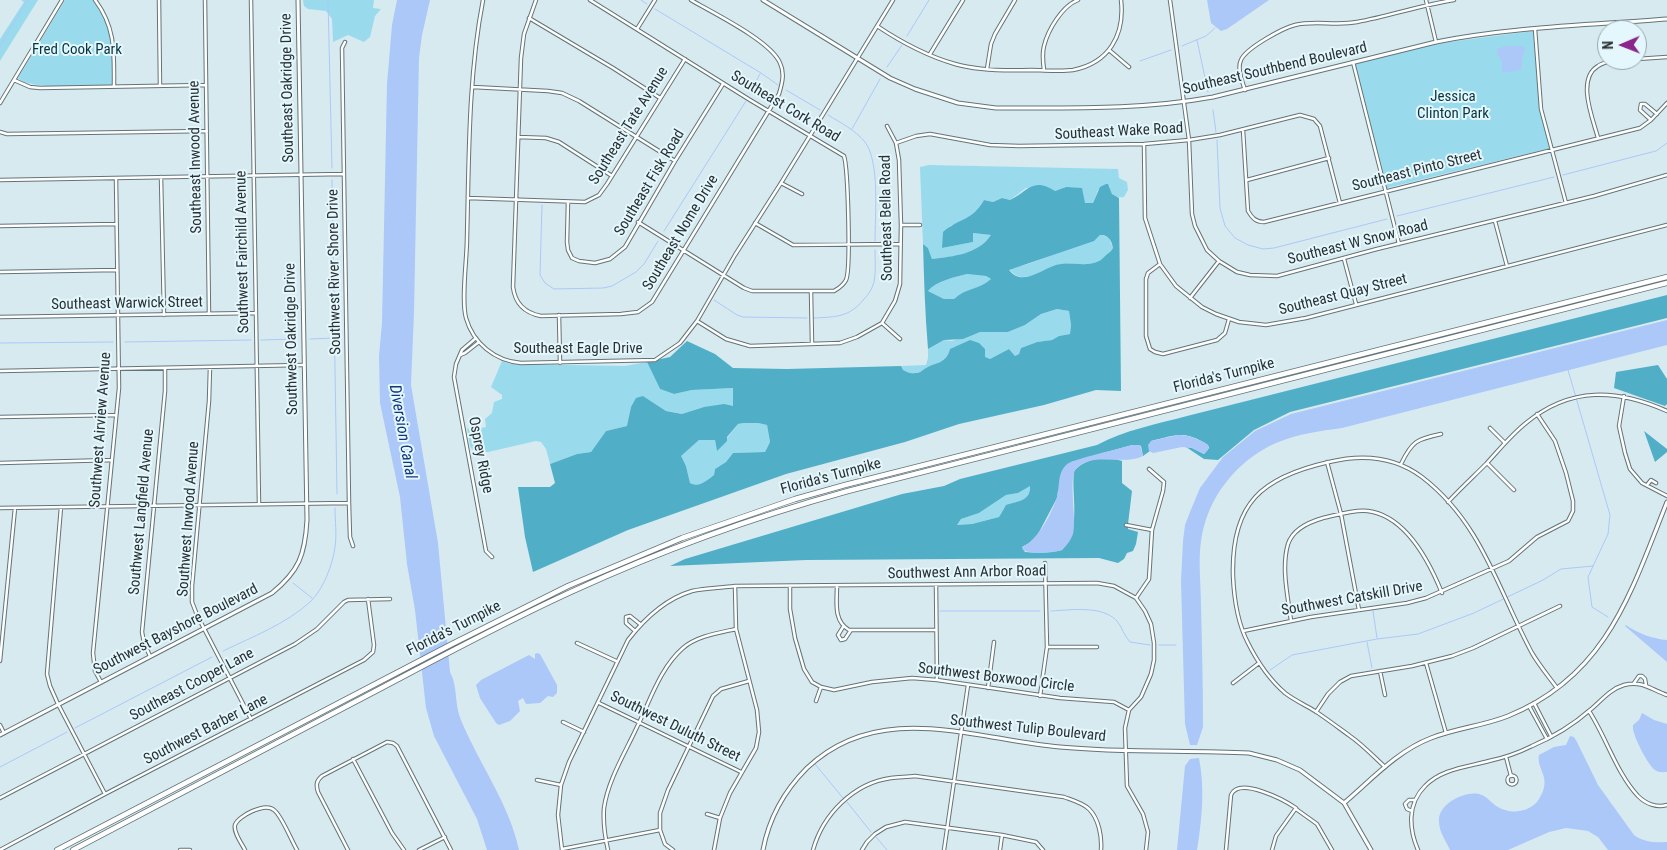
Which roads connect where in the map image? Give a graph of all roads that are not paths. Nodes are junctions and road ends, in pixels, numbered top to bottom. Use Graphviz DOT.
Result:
graph roads {
  1 [pos="62,0"];
  2 [pos="95,0"];
  3 [pos="159,0"];
  4 [pos="205,0"];
  5 [pos="251,0"];
  6 [pos="298,0"];
  7 [pos="483,0"];
  8 [pos="536,0"];
  9 [pos="590,0"];
  10 [pos="655,0"];
  11 [pos="691,0"];
  12 [pos="763,0"];
  13 [pos="893,0"];
  14 [pos="963,0"];
  15 [pos="1015,0"];
  16 [pos="1078,0"];
  17 [pos="1121,0"];
  18 [pos="1170,0"];
  19 [pos="1454,0"];
  20 [pos="1426,2"];
  21 [pos="529,18"];
  22 [pos="1667,19"];
  23 [pos="877,26"];
  24 [pos="637,29"];
  25 [pos="1535,29"];
  26 [pos="345,42"];
  27 [pos="1436,42"];
  28 [pos="1109,50"];
  29 [pos="930,54"];
  30 [pos="1667,57"];
  31 [pos="857,58"];
  32 [pos="1647,58"];
  33 [pos="685,59"];
  34 [pos="1353,62"];
  35 [pos="1597,66"];
  36 [pos="1129,67"];
  37 [pos="987,69"];
  38 [pos="1044,70"];
  39 [pos="14,80"];
  40 [pos="724,84"];
  41 [pos="206,85"];
  42 [pos="114,86"];
  43 [pos="160,86"];
  44 [pos="473,87"];
  45 [pos="1245,90"];
  46 [pos="520,91"];
  47 [pos="660,98"];
  48 [pos="1184,102"];
  49 [pos="0,103"];
  50 [pos="1667,103"];
  51 [pos="768,111"];
  52 [pos="1657,114"];
  53 [pos="1651,120"];
  54 [pos="887,126"];
  55 [pos="1243,130"];
  56 [pos="207,131"];
  57 [pos="0,132"];
  58 [pos="810,135"];
  59 [pos="518,136"];
  60 [pos="636,136"];
  61 [pos="1598,138"];
  62 [pos="1189,140"];
  63 [pos="896,143"];
  64 [pos="1144,144"];
  65 [pos="1552,149"];
  66 [pos="1328,158"];
  67 [pos="675,161"];
  68 [pos="344,174"];
  69 [pos="301,175"];
  70 [pos="1667,175"];
  71 [pos="207,176"];
  72 [pos="253,176"];
  73 [pos="612,176"];
  74 [pos="161,177"];
  75 [pos="116,178"];
  76 [pos="0,180"];
  77 [pos="1247,180"];
  78 [pos="781,183"];
  79 [pos="1385,191"];
  80 [pos="802,194"];
  81 [pos="468,198"];
  82 [pos="516,200"];
  83 [pos="568,202"];
  84 [pos="1340,203"];
  85 [pos="1566,203"];
  86 [pos="1495,221"];
  87 [pos="638,222"];
  88 [pos="755,223"];
  89 [pos="116,224"];
  90 [pos="901,225"];
  91 [pos="920,225"];
  92 [pos="0,226"];
  93 [pos="1667,226"];
  94 [pos="848,244"];
  95 [pos="901,244"];
  96 [pos="1399,244"];
  97 [pos="684,250"];
  98 [pos="1344,259"];
  99 [pos="1219,261"];
  100 [pos="1160,264"];
  101 [pos="1507,266"];
  102 [pos="117,270"];
  103 [pos="0,272"];
  104 [pos="723,275"];
  105 [pos="1667,277"];
  106 [pos="1667,283"];
  107 [pos="811,292"];
  108 [pos="1190,298"];
  109 [pos="1356,304"];
  110 [pos="210,314"];
  111 [pos="255,314"];
  112 [pos="164,315"];
  113 [pos="559,315"];
  114 [pos="118,316"];
  115 [pos="0,317"];
  116 [pos="1229,319"];
  117 [pos="696,321"];
  118 [pos="882,323"];
  119 [pos="476,338"];
  120 [pos="900,340"];
  121 [pos="479,342"];
  122 [pos="812,343"];
  123 [pos="466,346"];
  124 [pos="469,350"];
  125 [pos="460,355"];
  126 [pos="560,362"];
  127 [pos="303,365"];
  128 [pos="256,366"];
  129 [pos="210,367"];
  130 [pos="165,368"];
  131 [pos="119,369"];
  132 [pos="0,371"];
  133 [pos="1624,396"];
  134 [pos="1667,411"];
  135 [pos="1537,414"];
  136 [pos="116,415"];
  137 [pos="0,417"];
  138 [pos="1490,428"];
  139 [pos="1441,434"];
  140 [pos="1505,443"];
  141 [pos="112,460"];
  142 [pos="1327,462"];
  143 [pos="0,463"];
  144 [pos="1487,463"];
  145 [pos="1401,464"];
  146 [pos="1149,469"];
  147 [pos="1647,486"];
  148 [pos="1652,489"];
  149 [pos="1514,490"];
  150 [pos="1667,496"];
  151 [pos="1448,502"];
  152 [pos="1667,502"];
  153 [pos="306,503"];
  154 [pos="349,503"];
  155 [pos="259,504"];
  156 [pos="200,505"];
  157 [pos="108,506"];
  158 [pos="154,506"];
  159 [pos="61,507"];
  160 [pos="0,508"];
  161 [pos="15,508"];
  162 [pos="1341,514"];
  163 [pos="1126,525"];
  164 [pos="1152,530"];
  165 [pos="353,546"];
  166 [pos="492,557"];
  167 [pos="1045,563"];
  168 [pos="1492,569"];
  169 [pos="1046,583"];
  170 [pos="936,585"];
  171 [pos="735,586"];
  172 [pos="790,586"];
  173 [pos="837,586"];
  174 [pos="1442,592"];
  175 [pos="1136,598"];
  176 [pos="368,599"];
  177 [pos="390,599"];
  178 [pos="1560,606"];
  179 [pos="1359,610"];
  180 [pos="1291,621"];
  181 [pos="640,624"];
  182 [pos="1519,626"];
  183 [pos="844,627"];
  184 [pos="204,629"];
  185 [pos="736,629"];
  186 [pos="851,630"];
  187 [pos="936,630"];
  188 [pos="635,631"];
  189 [pos="1243,631"];
  190 [pos="994,642"];
  191 [pos="578,643"];
  192 [pos="1047,646"];
  193 [pos="1097,647"];
  194 [pos="150,656"];
  195 [pos="0,661"];
  196 [pos="616,661"];
  197 [pos="1259,663"];
  198 [pos="1426,663"];
  199 [pos="1380,671"];
  200 [pos="231,678"];
  201 [pos="937,680"];
  202 [pos="749,681"];
  203 [pos="101,682"];
  204 [pos="1233,683"];
  205 [pos="1634,684"];
  206 [pos="968,685"];
  207 [pos="1646,685"];
  208 [pos="821,687"];
  209 [pos="988,688"];
  210 [pos="1558,688"];
  211 [pos="1385,695"];
  212 [pos="1667,695"];
  213 [pos="1040,696"];
  214 [pos="816,700"];
  215 [pos="599,703"];
  216 [pos="1534,703"];
  217 [pos="58,704"];
  218 [pos="1529,706"];
  219 [pos="1129,710"];
  220 [pos="1590,711"];
  221 [pos="1316,712"];
  222 [pos="251,720"];
  223 [pos="564,722"];
  224 [pos="640,722"];
  225 [pos="0,725"];
  226 [pos="584,732"];
  227 [pos="961,733"];
  228 [pos="1446,733"];
  229 [pos="2,734"];
  230 [pos="1551,736"];
  231 [pos="1547,739"];
  232 [pos="688,747"];
  233 [pos="1126,750"];
  234 [pos="84,754"];
  235 [pos="1506,756"];
  236 [pos="353,760"];
  237 [pos="1385,767"];
  238 [pos="741,772"];
  239 [pos="1511,776"];
  240 [pos="537,780"];
  241 [pos="954,782"];
  242 [pos="561,785"];
  243 [pos="105,794"];
  244 [pos="0,798"];
  245 [pos="1415,800"];
  246 [pos="1344,803"];
  247 [pos="1667,805"];
  248 [pos="1296,808"];
  249 [pos="1412,811"];
  250 [pos="707,814"];
  251 [pos="720,818"];
  252 [pos="947,827"];
  253 [pos="660,830"];
  254 [pos="1002,835"];
  255 [pos="445,837"];
  256 [pos="606,841"];
  257 [pos="562,849"];
  258 [pos="0,850"];
  259 [pos="58,850"];
  260 [pos="72,850"];
  261 [pos="180,850"];
  262 [pos="190,850"];
  263 [pos="245,850"];
  264 [pos="297,850"];
  265 [pos="348,850"];
  266 [pos="404,850"];
  267 [pos="419,850"];
  268 [pos="451,850"];
  269 [pos="608,850"];
  270 [pos="673,850"];
  271 [pos="714,850"];
  272 [pos="763,850"];
  273 [pos="813,850"];
  274 [pos="862,850"];
  275 [pos="944,850"];
  276 [pos="1000,850"];
  277 [pos="1043,850"];
  278 [pos="1101,850"];
  279 [pos="1146,850"];
  280 [pos="1226,850"];
  281 [pos="1272,850"];
  282 [pos="1332,850"];
  283 [pos="1371,850"];
  284 [pos="1418,850"];
  1 -- 39 [label="street"];
  2 -- 42 [label="street"];
  3 -- 43 [label="street"];
  4 -- 41 [label="street, Southeast Inwood Avenue"];
  5 -- 72 [label="street, Southwest Fairchild Avenue"];
  6 -- 69 [label="street, Southeast Oakridge Drive"];
  7 -- 44 [label="street, Southeast Eagle Drive"];
  8 -- 21 [label="street, Southeast Nome Drive"];
  9 -- 24 [label="street, Southeast Cork Road"];
  10 -- 24 [label="street"];
  11 -- 51 [label="street, Southeast Nome Drive"];
  12 -- 31 [label="street, Southeast Southbend Boulevard"];
  13 -- 23 [label="street, Southeast Eagle Drive"];
  14 -- 29 [label="street"];
  15 -- 37 [label="street"];
  16 -- 38 [label="street"];
  17 -- 28 [label="street"];
  18 -- 48 [label="street"];
  19 -- 20 [label="street"];
  20 -- 27 [label="street"];
  20 -- 45 [label="street"];
  21 -- 46 [label="street, Southeast Nome Drive"];
  21 -- 47 [label="street"];
  22 -- 25 [label="street, Southeast Southbend Boulevard"];
  23 -- 29 [label="street"];
  23 -- 31 [label="street, Southeast Eagle Drive"];
  24 -- 33 [label="street, Southeast Cork Road"];
  25 -- 27 [label="street, Southeast Southbend Boulevard"];
  25 -- 65 [label="street"];
  26 -- 68 [label="street, Southwest River Shore Drive"];
  27 -- 34 [label="street, Southeast Southbend Boulevard"];
  28 -- 36 [label="street"];
  28 -- 38 [label="street"];
  29 -- 37 [label="street"];
  30 -- 32 [label="street"];
  31 -- 48 [label="street, Southeast Southbend Boulevard"];
  31 -- 58 [label="street, Southeast Eagle Drive"];
  33 -- 40 [label="street, Southeast Cork Road"];
  33 -- 47 [label="street, Southeast Tate Avenue"];
  34 -- 45 [label="street, Southeast Southbend Boulevard"];
  34 -- 79 [label="street"];
  35 -- 61 [label="street"];
  37 -- 38 [label="street"];
  39 -- 42 [label="street"];
  39 -- 49 [label="street"];
  40 -- 51 [label="street, Southeast Cork Road"];
  40 -- 67 [label="street, Southeast Fisk Road"];
  41 -- 43 [label="street"];
  41 -- 56 [label="street, Southeast Inwood Avenue"];
  42 -- 43 [label="street"];
  44 -- 46 [label="street"];
  44 -- 81 [label="street, Southeast Eagle Drive"];
  45 -- 48 [label="street, Southeast Southbend Boulevard"];
  46 -- 59 [label="street, Southeast Nome Drive"];
  46 -- 60 [label="street"];
  47 -- 60 [label="street, Southeast Tate Avenue"];
  48 -- 62 [label="street, Southeast W Snow Road"];
  50 -- 52 [label="street, Southeast Pinto Street"];
  51 -- 58 [label="street, Southeast Cork Road"];
  51 -- 97 [label="street, Southeast Nome Drive"];
  52 -- 53 [label="street, Southeast Pinto Street"];
  52 -- 53 [label="street"];
  53 -- 61 [label="street, Southeast Pinto Street"];
  54 -- 63 [label="street, Southeast Bella Road"];
  55 -- 62 [label="street, Southeast Wake Road"];
  55 -- 66 [label="street, Southeast Wake Road"];
  55 -- 77 [label="street, Southeast Pinto Street"];
  56 -- 57 [label="street"];
  56 -- 71 [label="street, Southeast Inwood Avenue"];
  58 -- 78 [label="street, Southeast Eagle Drive"];
  58 -- 94 [label="street, Southeast Cork Road"];
  59 -- 73 [label="street"];
  59 -- 82 [label="street, Southeast Nome Drive"];
  60 -- 67 [label="street"];
  60 -- 73 [label="street, Southeast Tate Avenue"];
  61 -- 65 [label="street, Southeast Pinto Street"];
  62 -- 64 [label="street, Southeast Wake Road"];
  62 -- 99 [label="street, Southeast W Snow Road"];
  63 -- 64 [label="street, Southeast Wake Road"];
  63 -- 90 [label="street, Southeast Bella Road"];
  64 -- 100 [label="street, Southeast Quay Street"];
  65 -- 79 [label="street, Southeast Pinto Street"];
  65 -- 85 [label="street"];
  66 -- 77 [label="street"];
  66 -- 84 [label="street, Southeast Wake Road"];
  67 -- 87 [label="street, Southeast Fisk Road"];
  68 -- 69 [label="street"];
  68 -- 154 [label="street, Southwest River Shore Drive"];
  69 -- 72 [label="street"];
  69 -- 127 [label="street, Southwest Oakridge Drive"];
  70 -- 85 [label="street, Southeast W Snow Road"];
  71 -- 72 [label="street"];
  71 -- 74 [label="street"];
  71 -- 110 [label="street, Southeast Inwood Avenue"];
  72 -- 111 [label="street, Southwest Fairchild Avenue"];
  73 -- 83 [label="street, Southeast Tate Avenue"];
  74 -- 75 [label="street"];
  74 -- 112 [label="street"];
  75 -- 76 [label="street"];
  75 -- 89 [label="street, Southwest Airview Avenue"];
  77 -- 84 [label="street, Southeast Pinto Street"];
  78 -- 80 [label="street"];
  78 -- 88 [label="street, Southeast Eagle Drive"];
  79 -- 84 [label="street, Southeast Pinto Street"];
  79 -- 96 [label="street"];
  81 -- 82 [label="street, Southeast Tate Avenue"];
  81 -- 119 [label="street, Southeast Eagle Drive"];
  82 -- 83 [label="street, Southeast Tate Avenue"];
  82 -- 113 [label="street, Southeast Nome Drive"];
  83 -- 87 [label="street, Southeast Fisk Road"];
  85 -- 86 [label="street, Southeast W Snow Road"];
  86 -- 96 [label="street, Southeast W Snow Road"];
  86 -- 101 [label="street"];
  87 -- 97 [label="street, Southeast Cork Road"];
  88 -- 94 [label="street"];
  88 -- 104 [label="street, Southeast Eagle Drive"];
  89 -- 92 [label="street"];
  89 -- 102 [label="street, Southwest Airview Avenue"];
  90 -- 91 [label="street"];
  90 -- 95 [label="street, Southeast Bella Road"];
  93 -- 101 [label="street, Southeast Quay Street"];
  94 -- 95 [label="street"];
  94 -- 107 [label="street, Southeast Cork Road"];
  95 -- 118 [label="street, Southeast Bella Road"];
  96 -- 98 [label="street, Southeast W Snow Road"];
  97 -- 104 [label="street, Southeast Cork Road"];
  97 -- 113 [label="street, Southeast Nome Drive"];
  98 -- 99 [label="street, Southeast W Snow Road"];
  98 -- 109 [label="street"];
  99 -- 108 [label="street"];
  100 -- 108 [label="street, Southeast Quay Street"];
  100 -- 116 [label="street"];
  101 -- 109 [label="street, Southeast Quay Street"];
  102 -- 103 [label="street"];
  102 -- 114 [label="street, Southwest Airview Avenue"];
  104 -- 107 [label="street, Southeast Cork Road"];
  104 -- 117 [label="street, Southeast Eagle Drive"];
  105 -- 259 [label="highway, Florida's Turnpike"];
  106 -- 260 [label="highway, Florida's Turnpike"];
  107 -- 122 [label="street"];
  108 -- 116 [label="street, Southeast Quay Street"];
  109 -- 116 [label="street, Southeast Quay Street"];
  110 -- 111 [label="street, Southeast Warwick Street"];
  110 -- 112 [label="street, Southeast Warwick Street"];
  111 -- 128 [label="street, Southwest Fairchild Avenue"];
  112 -- 114 [label="street, Southeast Warwick Street"];
  113 -- 126 [label="street"];
  114 -- 115 [label="street, Southeast Warwick Street"];
  114 -- 131 [label="street, Southwest Airview Avenue"];
  117 -- 122 [label="street"];
  117 -- 126 [label="street, Southeast Eagle Drive"];
  118 -- 120 [label="street"];
  118 -- 122 [label="street"];
  119 -- 121 [label="street, Southeast Eagle Drive"];
  119 -- 123 [label="street, Osprey Ridge"];
  121 -- 124 [label="street"];
  121 -- 126 [label="street, Southeast Eagle Drive"];
  123 -- 124 [label="street"];
  123 -- 125 [label="street, Osprey Ridge"];
  124 -- 125 [label="street"];
  125 -- 166 [label="street, Osprey Ridge"];
  127 -- 128 [label="street"];
  127 -- 153 [label="street, Southwest Oakridge Drive"];
  128 -- 129 [label="street"];
  128 -- 155 [label="street, Southwest Fairchild Avenue"];
  129 -- 130 [label="street"];
  129 -- 156 [label="street, Southwest Inwood Avenue"];
  130 -- 131 [label="street"];
  130 -- 158 [label="street, Southwest Langfield Avenue"];
  131 -- 132 [label="street"];
  131 -- 136 [label="street, Southwest Airview Avenue"];
  133 -- 134 [label="street"];
  133 -- 135 [label="street"];
  133 -- 147 [label="street"];
  135 -- 140 [label="street"];
  135 -- 168 [label="street, Southwest Catskill Drive"];
  136 -- 137 [label="street"];
  136 -- 141 [label="street, Southwest Airview Avenue"];
  138 -- 140 [label="street"];
  139 -- 145 [label="street"];
  140 -- 144 [label="street"];
  141 -- 143 [label="street"];
  141 -- 157 [label="street, Southwest Airview Avenue"];
  142 -- 145 [label="street"];
  142 -- 162 [label="street"];
  142 -- 189 [label="street"];
  144 -- 149 [label="street"];
  144 -- 151 [label="street"];
  145 -- 151 [label="street"];
  146 -- 164 [label="street"];
  147 -- 148 [label="street"];
  147 -- 148 [label="street"];
  148 -- 150 [label="street"];
  151 -- 168 [label="street"];
  152 -- 210 [label="street"];
  153 -- 154 [label="street"];
  153 -- 155 [label="street"];
  153 -- 184 [label="street, Southwest Bayshore Boulevard"];
  154 -- 165 [label="street, Southwest River Shore Drive"];
  155 -- 156 [label="street"];
  156 -- 158 [label="street"];
  156 -- 184 [label="street, Southwest Inwood Avenue"];
  157 -- 158 [label="street"];
  157 -- 159 [label="street"];
  157 -- 203 [label="street, Southwest Airview Avenue"];
  158 -- 194 [label="street, Southwest Langfield Avenue"];
  159 -- 161 [label="street"];
  159 -- 217 [label="street"];
  160 -- 161 [label="street"];
  161 -- 195 [label="street"];
  162 -- 174 [label="street"];
  162 -- 179 [label="street"];
  162 -- 180 [label="street"];
  163 -- 164 [label="street"];
  164 -- 175 [label="street"];
  167 -- 169 [label="street"];
  168 -- 174 [label="street, Southwest Catskill Drive"];
  168 -- 182 [label="street"];
  169 -- 170 [label="street, Southwest Ann Arbor Road"];
  169 -- 175 [label="street, Southwest Ann Arbor Road"];
  169 -- 192 [label="street"];
  170 -- 173 [label="street, Southwest Ann Arbor Road"];
  170 -- 187 [label="street"];
  171 -- 172 [label="street, Southwest Ann Arbor Road"];
  171 -- 181 [label="street, Southwest Ann Arbor Road"];
  171 -- 185 [label="street"];
  172 -- 173 [label="street, Southwest Ann Arbor Road"];
  172 -- 208 [label="street"];
  173 -- 183 [label="street"];
  174 -- 179 [label="street, Southwest Catskill Drive"];
  175 -- 219 [label="street"];
  176 -- 177 [label="street, Southeast Cooper Lane"];
  176 -- 200 [label="street, Southeast Cooper Lane"];
  176 -- 222 [label="street, Southwest Barber Lane"];
  178 -- 182 [label="street"];
  179 -- 180 [label="street, Southwest Catskill Drive"];
  180 -- 189 [label="street, Southwest Catskill Drive"];
  181 -- 188 [label="street, Southwest Ann Arbor Road"];
  181 -- 188 [label="street"];
  182 -- 198 [label="street"];
  182 -- 210 [label="street"];
  183 -- 186 [label="street"];
  183 -- 186 [label="street"];
  184 -- 194 [label="street, Southwest Bayshore Boulevard"];
  184 -- 200 [label="street, Southwest Inwood Avenue"];
  185 -- 202 [label="street"];
  185 -- 224 [label="street"];
  186 -- 187 [label="street"];
  187 -- 201 [label="street"];
  188 -- 196 [label="street, Southwest Ann Arbor Road"];
  189 -- 197 [label="street"];
  190 -- 209 [label="street"];
  191 -- 196 [label="street"];
  192 -- 193 [label="street"];
  192 -- 213 [label="street"];
  194 -- 203 [label="street, Southwest Bayshore Boulevard"];
  196 -- 215 [label="street, Southwest Ann Arbor Road"];
  197 -- 204 [label="street"];
  197 -- 221 [label="street"];
  198 -- 199 [label="street"];
  198 -- 228 [label="street"];
  199 -- 211 [label="street"];
  199 -- 221 [label="street"];
  200 -- 222 [label="street, Southwest Inwood Avenue"];
  200 -- 234 [label="street, Southeast Cooper Lane"];
  201 -- 206 [label="street, Southwest Boxwood Circle"];
  201 -- 208 [label="street, Southwest Boxwood Circle"];
  202 -- 232 [label="street"];
  202 -- 238 [label="street"];
  203 -- 217 [label="street, Southwest Bayshore Boulevard"];
  205 -- 207 [label="street"];
  205 -- 207 [label="street"];
  205 -- 220 [label="street"];
  206 -- 209 [label="street, Southwest Boxwood Circle"];
  206 -- 227 [label="street"];
  207 -- 212 [label="street"];
  208 -- 214 [label="street"];
  209 -- 213 [label="street, Southwest Boxwood Circle"];
  210 -- 216 [label="street"];
  213 -- 219 [label="street, Southwest Boxwood Circle"];
  215 -- 224 [label="street, Southwest Duluth Street"];
  215 -- 226 [label="street, Southwest Ann Arbor Road"];
  216 -- 218 [label="street"];
  216 -- 230 [label="street"];
  217 -- 229 [label="street, Southwest Bayshore Boulevard"];
  217 -- 234 [label="street"];
  218 -- 228 [label="street"];
  218 -- 231 [label="street"];
  219 -- 233 [label="street"];
  220 -- 230 [label="street"];
  220 -- 247 [label="street"];
  221 -- 237 [label="street"];
  222 -- 243 [label="street, Southwest Barber Lane"];
  223 -- 226 [label="street"];
  224 -- 232 [label="street, Southwest Duluth Street"];
  224 -- 256 [label="street"];
  225 -- 229 [label="street"];
  226 -- 242 [label="street, Southwest Ann Arbor Road"];
  227 -- 233 [label="street, Southwest Tulip Boulevard"];
  227 -- 241 [label="street"];
  227 -- 272 [label="street, Southwest Tulip Boulevard"];
  228 -- 237 [label="street"];
  230 -- 231 [label="street"];
  231 -- 235 [label="street"];
  232 -- 238 [label="street, Southwest Duluth Street"];
  232 -- 253 [label="street"];
  233 -- 246 [label="street, Southwest Tulip Boulevard"];
  233 -- 279 [label="street"];
  234 -- 243 [label="street"];
  234 -- 244 [label="street, Southeast Cooper Lane"];
  235 -- 239 [label="street"];
  235 -- 245 [label="street"];
  236 -- 255 [label="street"];
  236 -- 265 [label="street"];
  236 -- 266 [label="street"];
  237 -- 246 [label="street"];
  238 -- 251 [label="street"];
  240 -- 242 [label="street"];
  241 -- 252 [label="street"];
  241 -- 273 [label="street"];
  241 -- 278 [label="street"];
  242 -- 257 [label="street, Southwest Ann Arbor Road"];
  243 -- 258 [label="street, Southwest Barber Lane"];
  245 -- 249 [label="street"];
  245 -- 249 [label="street"];
  246 -- 283 [label="street, Southwest Tulip Boulevard"];
  248 -- 280 [label="street"];
  248 -- 281 [label="street"];
  248 -- 282 [label="street"];
  249 -- 284 [label="street"];
  250 -- 251 [label="street"];
  251 -- 271 [label="street"];
  252 -- 254 [label="street"];
  252 -- 274 [label="street"];
  252 -- 275 [label="street"];
  253 -- 256 [label="street"];
  253 -- 270 [label="street"];
  254 -- 276 [label="street"];
  254 -- 277 [label="street"];
  255 -- 267 [label="street"];
  255 -- 268 [label="street"];
  256 -- 257 [label="street"];
  256 -- 269 [label="street"];
  261 -- 262 [label="street"];
  263 -- 264 [label="street"];
}
